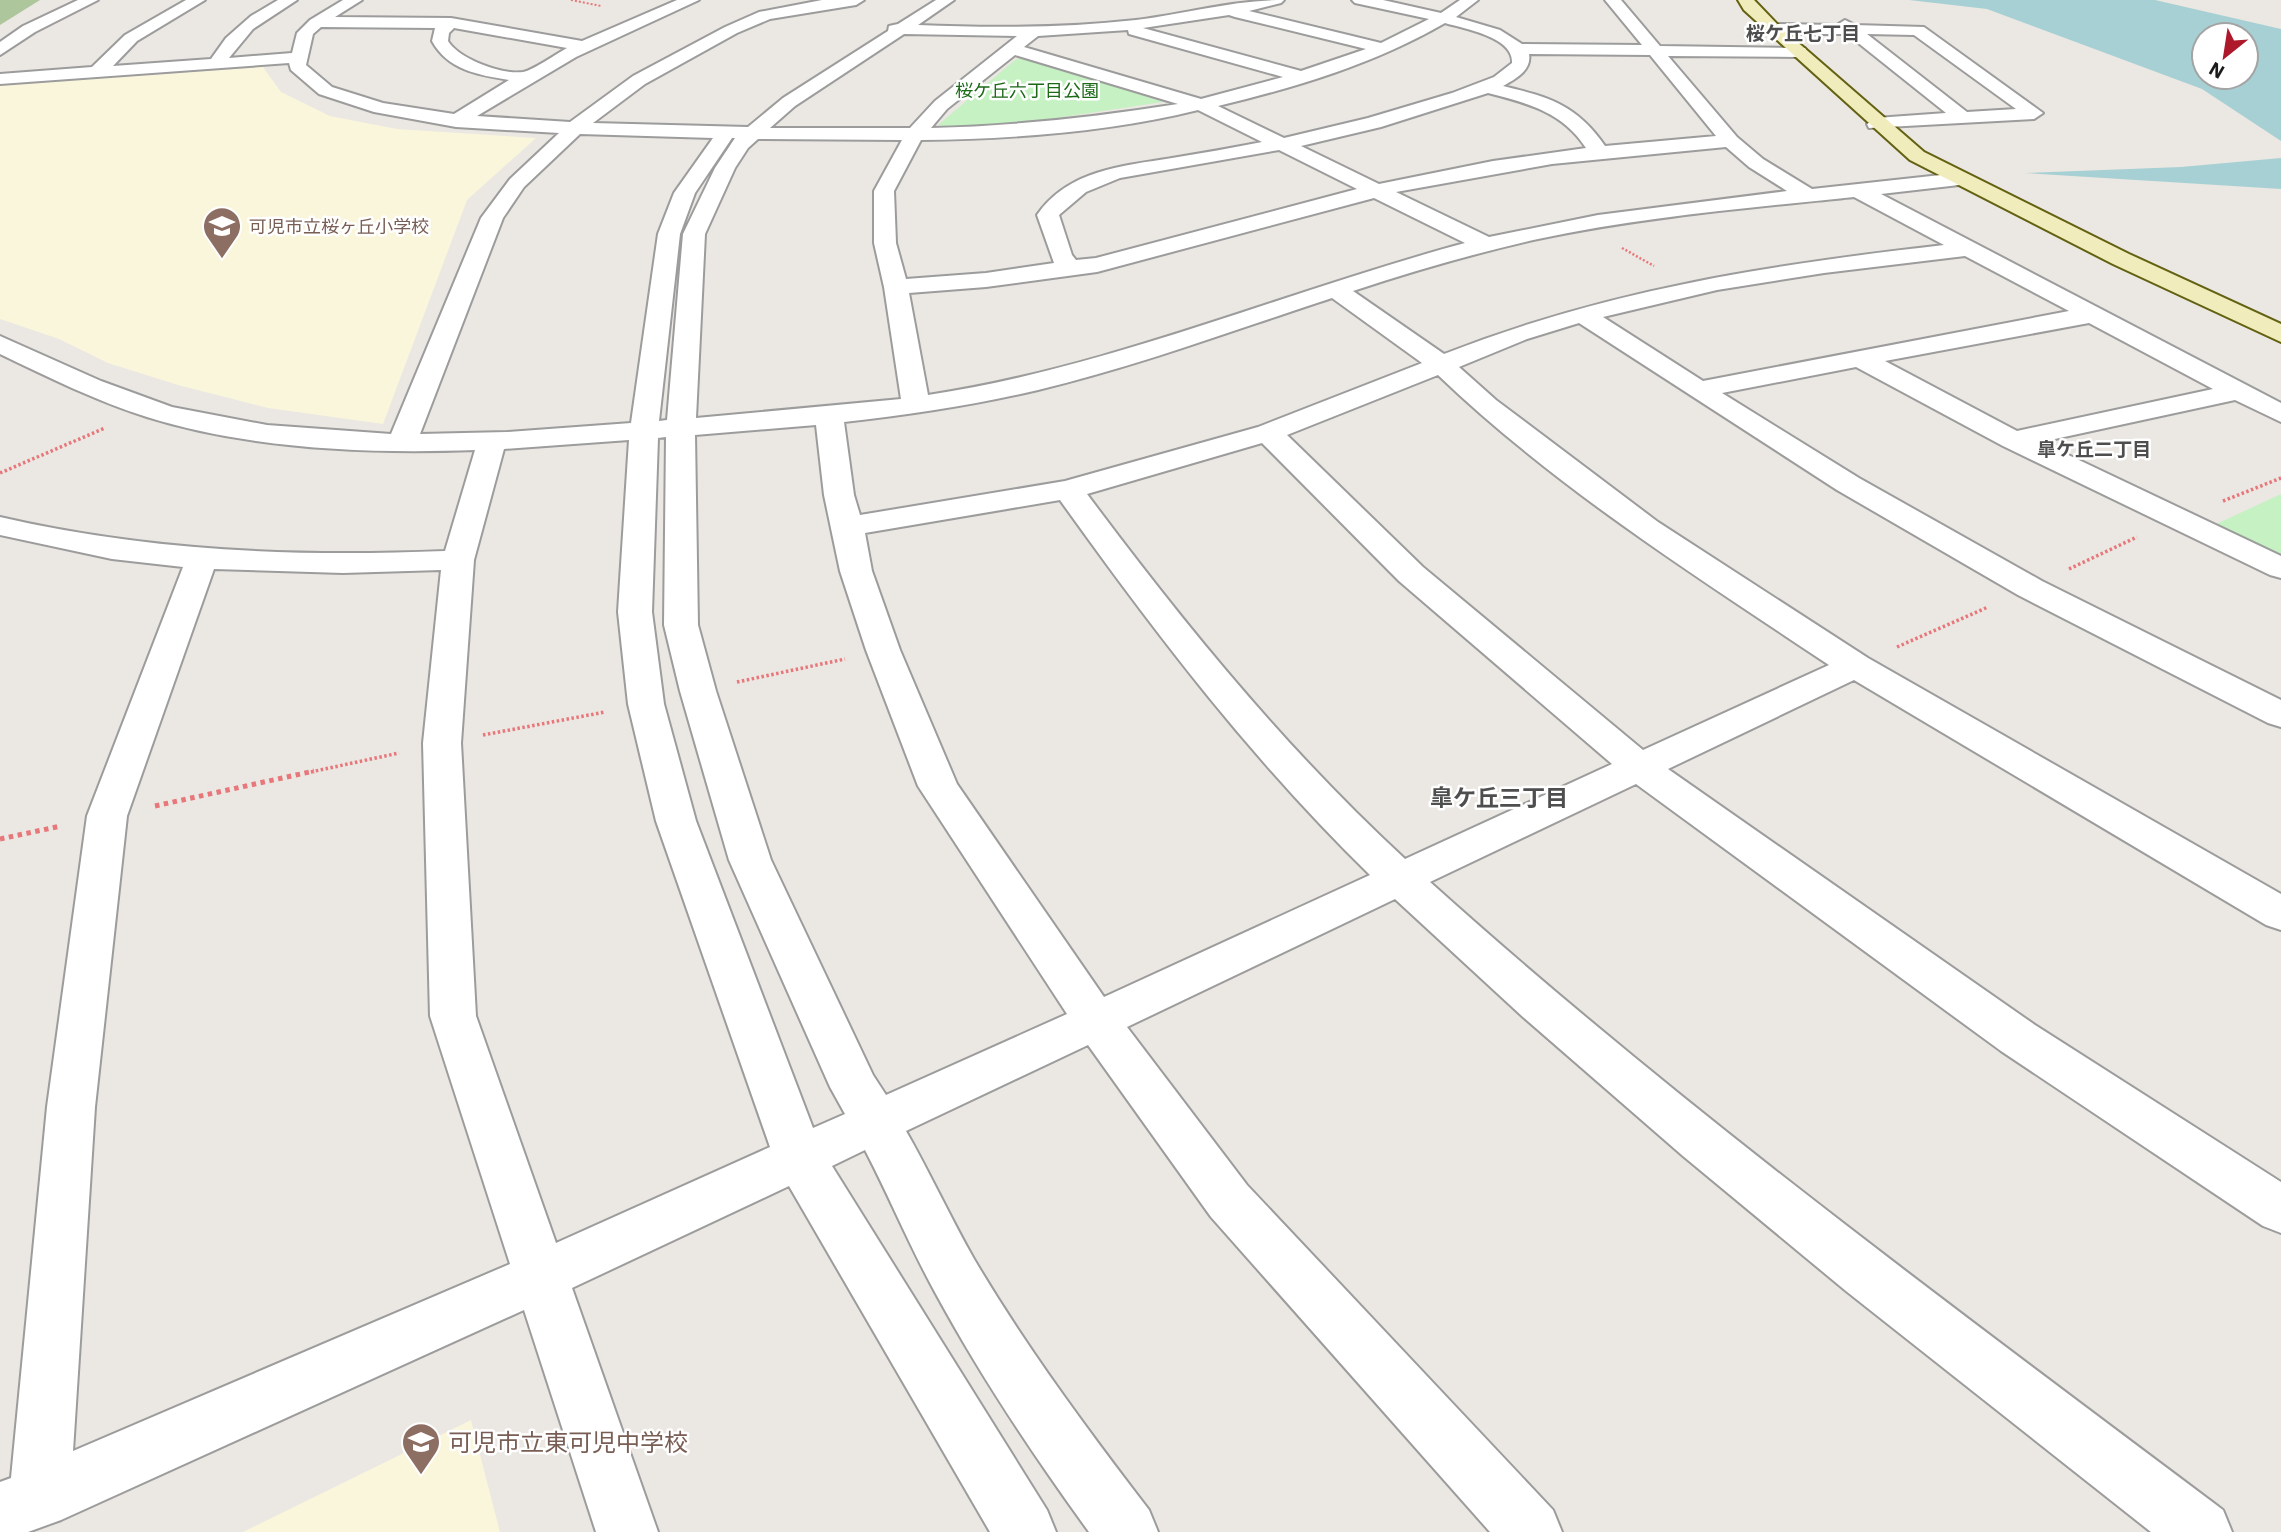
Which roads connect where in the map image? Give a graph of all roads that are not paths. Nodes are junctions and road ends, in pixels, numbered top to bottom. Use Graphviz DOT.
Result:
graph roads {
  1 [pos="90,0"];
  2 [pos="197,0"];
  3 [pos="289,0"];
  4 [pos="354,0"];
  5 [pos="691,0"];
  6 [pos="856,0"];
  7 [pos="924,0"];
  8 [pos="946,0"];
  9 [pos="1276,0"];
  10 [pos="1360,0"];
  11 [pos="1470,0"];
  12 [pos="1614,0"];
  13 [pos="1746,0"];
  14 [pos="1230,10"];
  15 [pos="1829,12"];
  16 [pos="651,14"];
  17 [pos="1445,19"];
  18 [pos="687,20"];
  19 [pos="320,22"];
  20 [pos="451,23"];
  21 [pos="711,24"];
  22 [pos="1113,25"];
  23 [pos="735,28"];
  24 [pos="890,29"];
  25 [pos="1773,29"];
  26 [pos="1850,29"];
  27 [pos="1036,30"];
  28 [pos="583,46"];
  29 [pos="1383,48"];
  30 [pos="1014,49"];
  31 [pos="1519,49"];
  32 [pos="0,50"];
  33 [pos="1654,50"];
  34 [pos="1799,52"];
  35 [pos="295,58"];
  36 [pos="217,63"];
  37 [pos="98,71"];
  38 [pos="522,77"];
  39 [pos="1305,78"];
  40 [pos="0,79"];
  41 [pos="1487,87"];
  42 [pos="1202,105"];
  43 [pos="1962,117"];
  44 [pos="456,121"];
  45 [pos="1877,124"];
  46 [pos="576,127"];
  47 [pos="740,133"];
  48 [pos="914,136"];
  49 [pos="1730,141"];
  50 [pos="1286,145"];
  51 [pos="1599,152"];
  52 [pos="1959,179"];
  53 [pos="1376,190"];
  54 [pos="1858,191"];
  55 [pos="1807,195"];
  56 [pos="1485,244"];
  57 [pos="1969,249"];
  58 [pos="1069,268"];
  59 [pos="896,287"];
  60 [pos="1335,289"];
  61 [pos="1582,314"];
  62 [pos="2095,314"];
  63 [pos="2281,334"];
  64 [pos="0,344"];
  65 [pos="1860,358"];
  66 [pos="1441,364"];
  67 [pos="1698,390"];
  68 [pos="2240,391"];
  69 [pos="916,404"];
  70 [pos="2281,414"];
  71 [pos="830,416"];
  72 [pos="663,429"];
  73 [pos="1268,433"];
  74 [pos="2013,440"];
  75 [pos="402,443"];
  76 [pos="491,444"];
  77 [pos="1068,490"];
  78 [pos="0,526"];
  79 [pos="848,526"];
  80 [pos="33,535"];
  81 [pos="0,554"];
  82 [pos="202,559"];
  83 [pos="458,560"];
  84 [pos="2281,568"];
  85 [pos="1855,666"];
  86 [pos="2281,715"];
  87 [pos="1639,767"];
  88 [pos="1398,879"];
  89 [pos="2281,914"];
  90 [pos="1096,1021"];
  91 [pos="877,1121"];
  92 [pos="799,1157"];
  93 [pos="2281,1210"];
  94 [pos="539,1277"];
  95 [pos="19,1506"];
  96 [pos="627,1532"];
  97 [pos="1025,1532"];
  98 [pos="1127,1532"];
  99 [pos="1531,1532"];
  100 [pos="2201,1532"];
  1 -- 32 [label="street"];
  2 -- 37 [label="street"];
  3 -- 36 [label="street"];
  4 -- 19 [label="street"];
  5 -- 16 [label="street"];
  6 -- 23 [label="street"];
  7 -- 24 [label="street"];
  8 -- 24 [label="street"];
  9 -- 14 [label="street"];
  10 -- 17 [label="street"];
  11 -- 17 [label="street"];
  12 -- 33 [label="street"];
  13 -- 25 [label="street"];
  14 -- 22 [label="street"];
  14 -- 29 [label="street"];
  15 -- 26 [label="street"];
  16 -- 18 [label="street"];
  16 -- 28 [label="street"];
  17 -- 29 [label="street"];
  17 -- 31 [label="street"];
  19 -- 20 [label="street"];
  19 -- 35 [label="street"];
  20 -- 28 [label="street"];
  20 -- 38 [label="street"];
  21 -- 23 [label="street"];
  22 -- 27 [label="street"];
  22 -- 39 [label="street"];
  23 -- 46 [label="street"];
  24 -- 27 [label="street"];
  24 -- 47 [label="street"];
  25 -- 26 [label="street"];
  25 -- 34 [label="street"];
  26 -- 43 [label="street"];
  26 -- 43 [label="street"];
  27 -- 30 [label="street"];
  28 -- 38 [label="street"];
  29 -- 39 [label="street"];
  30 -- 42 [label="street"];
  30 -- 48 [label="street"];
  31 -- 33 [label="street"];
  31 -- 41 [label="street"];
  33 -- 34 [label="street"];
  33 -- 49 [label="street"];
  34 -- 45 [label="street"];
  35 -- 36 [label="street"];
  35 -- 44 [label="street"];
  36 -- 37 [label="street"];
  37 -- 40 [label="street"];
  38 -- 44 [label="street"];
  39 -- 42 [label="street"];
  41 -- 50 [label="street"];
  41 -- 51 [label="street"];
  42 -- 48 [label="street"];
  42 -- 50 [label="street"];
  43 -- 45 [label="street"];
  44 -- 46 [label="street"];
  45 -- 52 [label="street"];
  46 -- 47 [label="street"];
  46 -- 75 [label="street"];
  47 -- 48 [label="street"];
  47 -- 72 [label="street"];
  48 -- 59 [label="street"];
  49 -- 51 [label="street"];
  49 -- 55 [label="street"];
  50 -- 53 [label="street"];
  50 -- 58 [label="street"];
  51 -- 53 [label="street"];
  52 -- 54 [label="street"];
  52 -- 63 [label="street"];
  53 -- 56 [label="street"];
  53 -- 58 [label="street"];
  54 -- 55 [label="street"];
  54 -- 57 [label="street"];
  55 -- 56 [label="street"];
  56 -- 60 [label="street"];
  57 -- 61 [label="street"];
  57 -- 62 [label="street"];
  58 -- 59 [label="street"];
  59 -- 69 [label="street"];
  60 -- 66 [label="street"];
  60 -- 69 [label="street"];
  61 -- 66 [label="street"];
  61 -- 67 [label="street"];
  62 -- 65 [label="street"];
  62 -- 68 [label="street"];
  64 -- 75 [label="street"];
  65 -- 67 [label="street"];
  65 -- 74 [label="street"];
  66 -- 73 [label="street"];
  66 -- 85 [label="street"];
  67 -- 86 [label="street"];
  68 -- 70 [label="street"];
  68 -- 74 [label="street"];
  69 -- 71 [label="street"];
  71 -- 72 [label="street"];
  71 -- 79 [label="street"];
  72 -- 76 [label="street"];
  72 -- 91 [label="street"];
  72 -- 92 [label="street"];
  73 -- 77 [label="street"];
  73 -- 87 [label="street"];
  74 -- 84 [label="street"];
  75 -- 76 [label="street"];
  76 -- 83 [label="street"];
  77 -- 79 [label="street"];
  77 -- 88 [label="street"];
  78 -- 80 [label="street"];
  79 -- 90 [label="street"];
  80 -- 81 [label="street"];
  80 -- 82 [label="street"];
  82 -- 83 [label="street"];
  82 -- 95 [label="street"];
  83 -- 94 [label="street"];
  85 -- 87 [label="street"];
  85 -- 89 [label="street"];
  87 -- 88 [label="street"];
  87 -- 93 [label="street"];
  88 -- 90 [label="street"];
  88 -- 100 [label="street"];
  90 -- 91 [label="street"];
  90 -- 99 [label="street"];
  91 -- 92 [label="street"];
  91 -- 98 [label="street"];
  92 -- 94 [label="street"];
  92 -- 97 [label="street"];
  94 -- 95 [label="street"];
  94 -- 96 [label="street"];
}
